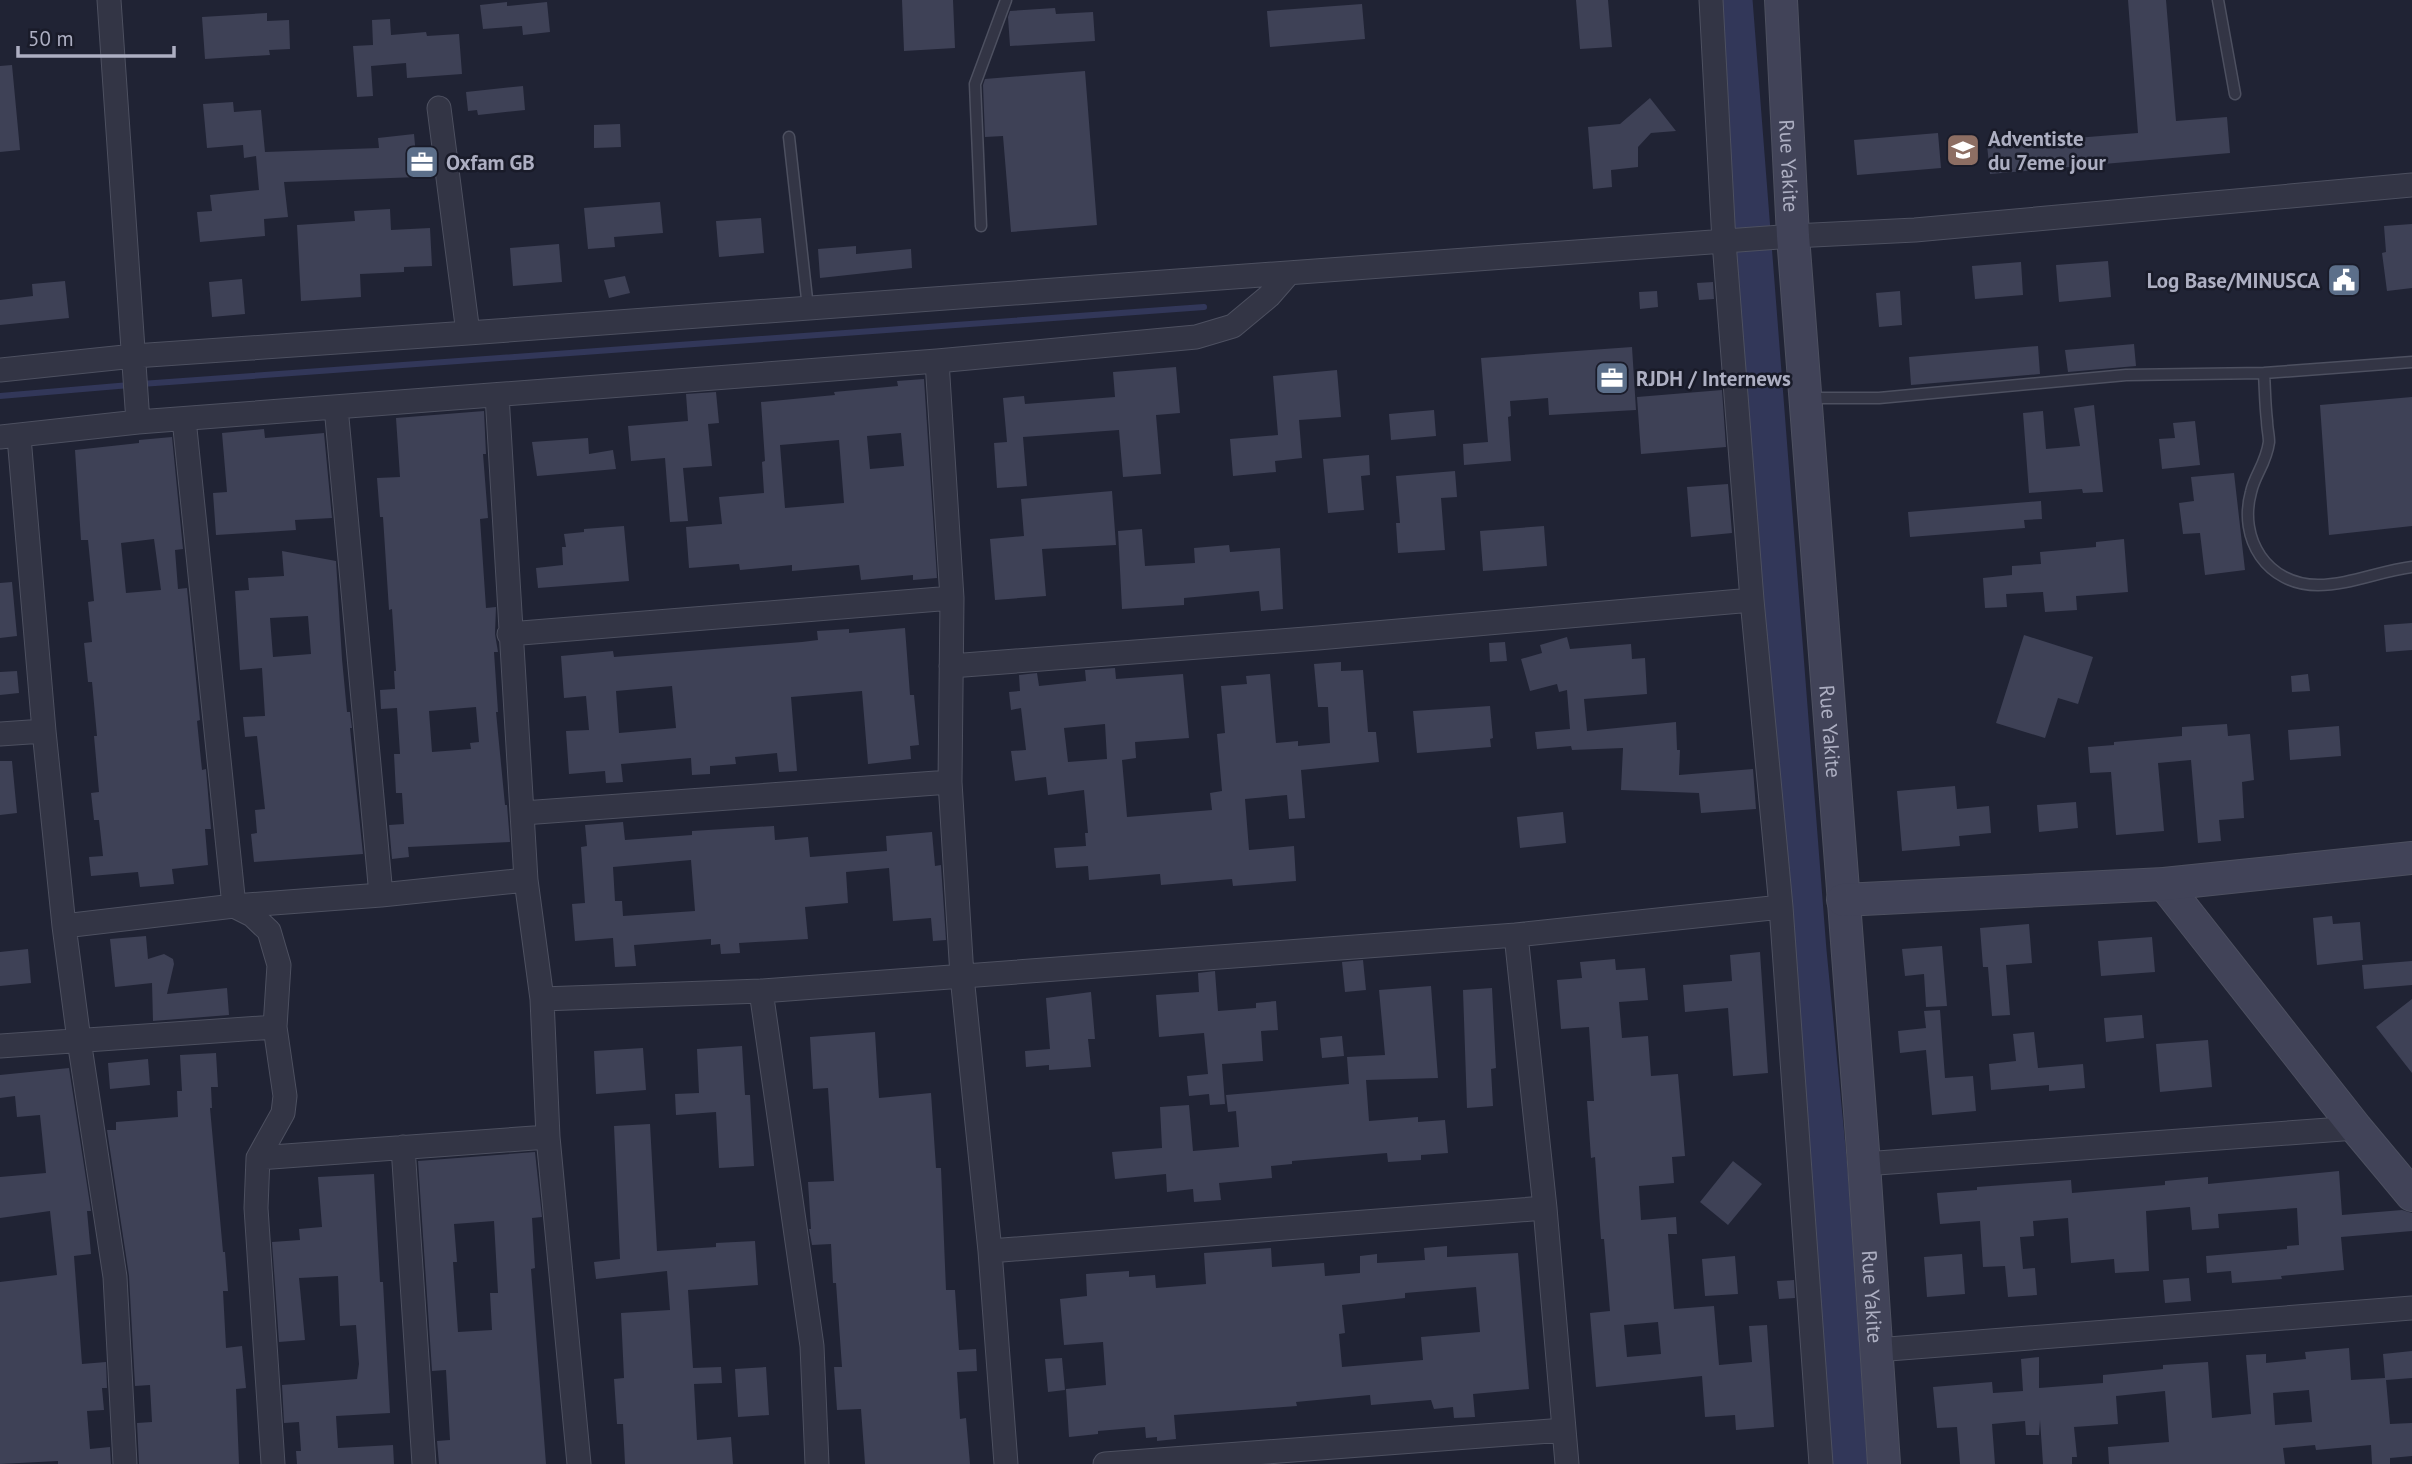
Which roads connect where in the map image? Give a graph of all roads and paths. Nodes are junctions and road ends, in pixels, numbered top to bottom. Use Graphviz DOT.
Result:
graph roads {
  1 [pos="109,0"];
  2 [pos="1006,0"];
  3 [pos="1711,0"];
  4 [pos="1781,0"];
  5 [pos="2218,0"];
  6 [pos="2235,94"];
  7 [pos="439,108"];
  8 [pos="789,136"];
  9 [pos="2412,185"];
  10 [pos="981,226"];
  11 [pos="1793,236"];
  12 [pos="1724,242"];
  13 [pos="1289,273"];
  14 [pos="808,308"];
  15 [pos="468,334"];
  16 [pos="134,356"];
  17 [pos="937,361"];
  18 [pos="2412,362"];
  19 [pos="0,370"];
  20 [pos="2264,373"];
  21 [pos="497,396"];
  22 [pos="1805,398"];
  23 [pos="336,407"];
  24 [pos="184,419"];
  25 [pos="138,422"];
  26 [pos="9,437"];
  27 [pos="2412,567"];
  28 [pos="953,598"];
  29 [pos="1752,600"];
  30 [pos="509,634"];
  31 [pos="951,666"];
  32 [pos="44,731"];
  33 [pos="0,734"];
  34 [pos="950,782"];
  35 [pos="523,813"];
  36 [pos="2412,858"];
  37 [pos="526,880"];
  38 [pos="2164,884"];
  39 [pos="380,895"];
  40 [pos="1843,900"];
  41 [pos="234,906"];
  42 [pos="1781,907"];
  43 [pos="65,926"];
  44 [pos="1516,935"];
  45 [pos="962,976"];
  46 [pos="761,991"];
  47 [pos="542,999"];
  48 [pos="275,1027"];
  49 [pos="79,1041"];
  50 [pos="0,1046"];
  51 [pos="2356,1128"];
  52 [pos="548,1137"];
  53 [pos="403,1147"];
  54 [pos="258,1158"];
  55 [pos="1864,1164"];
  56 [pos="2412,1195"];
  57 [pos="1545,1208"];
  58 [pos="990,1251"];
  59 [pos="2412,1308"];
  60 [pos="1876,1350"];
  61 [pos="1564,1430"];
  62 [pos="125,1464"];
  63 [pos="273,1464"];
  64 [pos="425,1464"];
  65 [pos="579,1464"];
  66 [pos="817,1464"];
  67 [pos="1006,1464"];
  68 [pos="1105,1464"];
  69 [pos="1567,1464"];
  70 [pos="1821,1464"];
  71 [pos="1884,1464"];
  1 -- 16 [label="street"];
  2 -- 10 [label="lane"];
  3 -- 12 [label="street"];
  4 -- 11 [label="main road, Rue Yakite"];
  5 -- 6 [label="lane"];
  7 -- 15 [label="street"];
  8 -- 14 [label="lane"];
  9 -- 11 [label="street"];
  11 -- 12 [label="street"];
  11 -- 22 [label="main road, Rue Yakite"];
  12 -- 13 [label="street"];
  12 -- 29 [label="street"];
  13 -- 14 [label="street"];
  13 -- 17 [label="street"];
  14 -- 15 [label="street"];
  15 -- 16 [label="street"];
  16 -- 19 [label="street"];
  16 -- 25 [label="street"];
  17 -- 21 [label="street"];
  17 -- 28 [label="street"];
  18 -- 20 [label="lane"];
  20 -- 22 [label="lane"];
  20 -- 27 [label="lane"];
  21 -- 23 [label="street"];
  21 -- 30 [label="street"];
  22 -- 40 [label="main road, Rue Yakite"];
  23 -- 24 [label="street"];
  23 -- 39 [label="street"];
  24 -- 25 [label="street"];
  24 -- 41 [label="street"];
  25 -- 26 [label="street"];
  26 -- 32 [label="street"];
  28 -- 30 [label="street"];
  28 -- 31 [label="street"];
  29 -- 31 [label="street"];
  29 -- 42 [label="street"];
  30 -- 35 [label="street"];
  31 -- 34 [label="street"];
  32 -- 33 [label="street"];
  32 -- 43 [label="street"];
  34 -- 35 [label="street"];
  34 -- 45 [label="street"];
  35 -- 37 [label="street"];
  36 -- 38 [label="main road"];
  37 -- 39 [label="street"];
  37 -- 47 [label="street"];
  38 -- 40 [label="main road"];
  38 -- 51 [label="main road"];
  39 -- 41 [label="street"];
  40 -- 55 [label="main road, Rue Yakite"];
  41 -- 43 [label="street"];
  41 -- 48 [label="street"];
  42 -- 44 [label="street"];
  42 -- 70 [label="street"];
  43 -- 49 [label="street"];
  44 -- 45 [label="street"];
  44 -- 57 [label="street"];
  45 -- 46 [label="street"];
  45 -- 58 [label="street"];
  46 -- 47 [label="street"];
  46 -- 66 [label="street"];
  47 -- 52 [label="street"];
  48 -- 49 [label="street"];
  48 -- 54 [label="street"];
  49 -- 50 [label="street"];
  49 -- 62 [label="street"];
  51 -- 55 [label="street"];
  51 -- 56 [label="main road"];
  52 -- 53 [label="street"];
  52 -- 65 [label="street"];
  53 -- 54 [label="street"];
  53 -- 64 [label="street"];
  54 -- 63 [label="street"];
  55 -- 60 [label="main road, Rue Yakite"];
  57 -- 58 [label="street"];
  57 -- 61 [label="street"];
  58 -- 67 [label="street"];
  59 -- 60 [label="street"];
  60 -- 71 [label="main road, Rue Yakite"];
  61 -- 68 [label="street"];
  61 -- 69 [label="street"];
}
